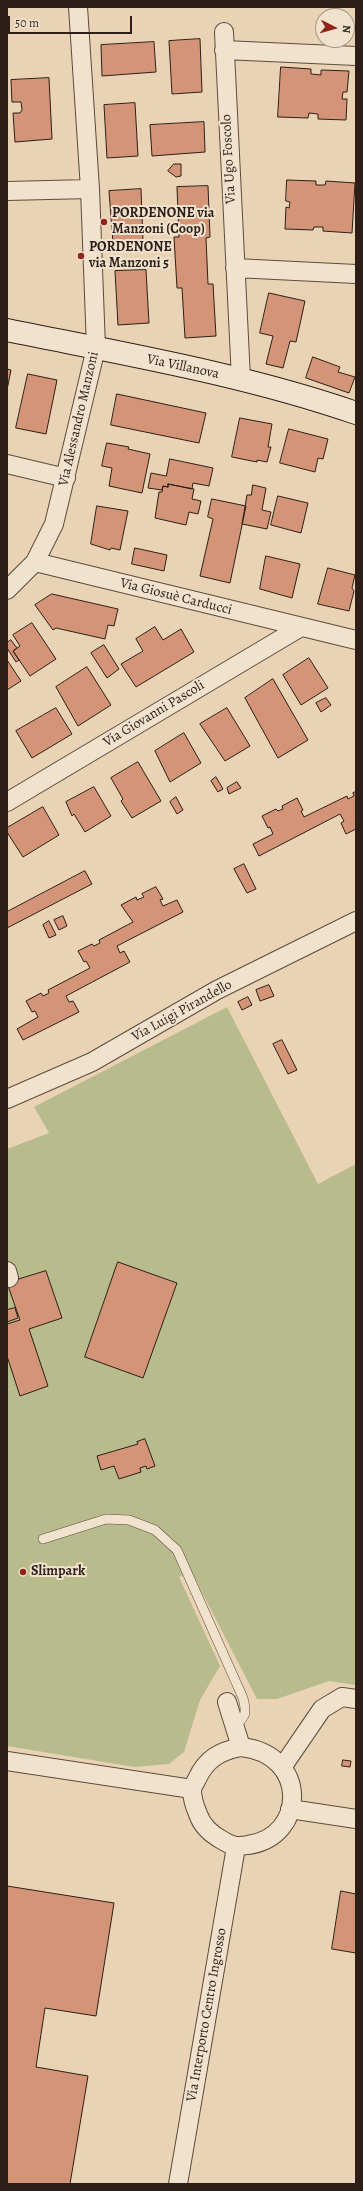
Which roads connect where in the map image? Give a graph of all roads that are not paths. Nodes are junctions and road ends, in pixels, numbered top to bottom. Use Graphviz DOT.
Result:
graph roads {
  1 [pos="78,7"];
  2 [pos="224,32"];
  3 [pos="224,50"];
  4 [pos="356,56"];
  5 [pos="90,189"];
  6 [pos="7,191"];
  7 [pos="234,268"];
  8 [pos="356,274"];
  9 [pos="7,330"];
  10 [pos="96,348"];
  11 [pos="241,379"];
  12 [pos="356,413"];
  13 [pos="7,464"];
  14 [pos="66,478"];
  15 [pos="35,562"];
  16 [pos="7,590"];
  17 [pos="301,627"];
  18 [pos="356,640"];
  19 [pos="7,802"];
  20 [pos="356,921"];
  21 [pos="9,1095"];
  22 [pos="44,1539"];
  23 [pos="356,1699"];
  24 [pos="227,1702"];
  25 [pos="235,1727"];
  26 [pos="241,1747"];
  27 [pos="7,1761"];
  28 [pos="283,1766"];
  29 [pos="192,1789"];
  30 [pos="290,1810"];
  31 [pos="356,1819"];
  32 [pos="236,1847"];
  33 [pos="178,2184"];
  1 -- 5 [label="street, Via Alessandro Manzoni"];
  2 -- 3 [label="street, Via Ugo Foscolo"];
  3 -- 4 [label="street"];
  3 -- 7 [label="street, Via Ugo Foscolo"];
  5 -- 6 [label="street"];
  5 -- 10 [label="street, Via Alessandro Manzoni"];
  7 -- 8 [label="street"];
  7 -- 11 [label="street, Via Ugo Foscolo"];
  9 -- 10 [label="street, Via Villanova"];
  10 -- 11 [label="street, Via Villanova"];
  10 -- 14 [label="street, Via Alessandro Manzoni"];
  11 -- 12 [label="street, Via Villanova"];
  13 -- 14 [label="street"];
  14 -- 15 [label="street, Via Alessandro Manzoni"];
  15 -- 16 [label="street"];
  15 -- 17 [label="street, Via Giosuè Carducci"];
  17 -- 18 [label="street, Via Giosuè Carducci"];
  17 -- 19 [label="street, Via Giovanni Pascoli"];
  20 -- 21 [label="street, Via Luigi Pirandello"];
  22 -- 25 [label="lane"];
  23 -- 28 [label="street"];
  24 -- 25 [label="street"];
  25 -- 26 [label="street"];
  26 -- 28 [label="street"];
  26 -- 29 [label="street"];
  27 -- 29 [label="street"];
  28 -- 30 [label="street"];
  29 -- 32 [label="street"];
  30 -- 31 [label="street"];
  30 -- 32 [label="street"];
  32 -- 33 [label="street, Via Interporto Centro Ingrosso"];
}
